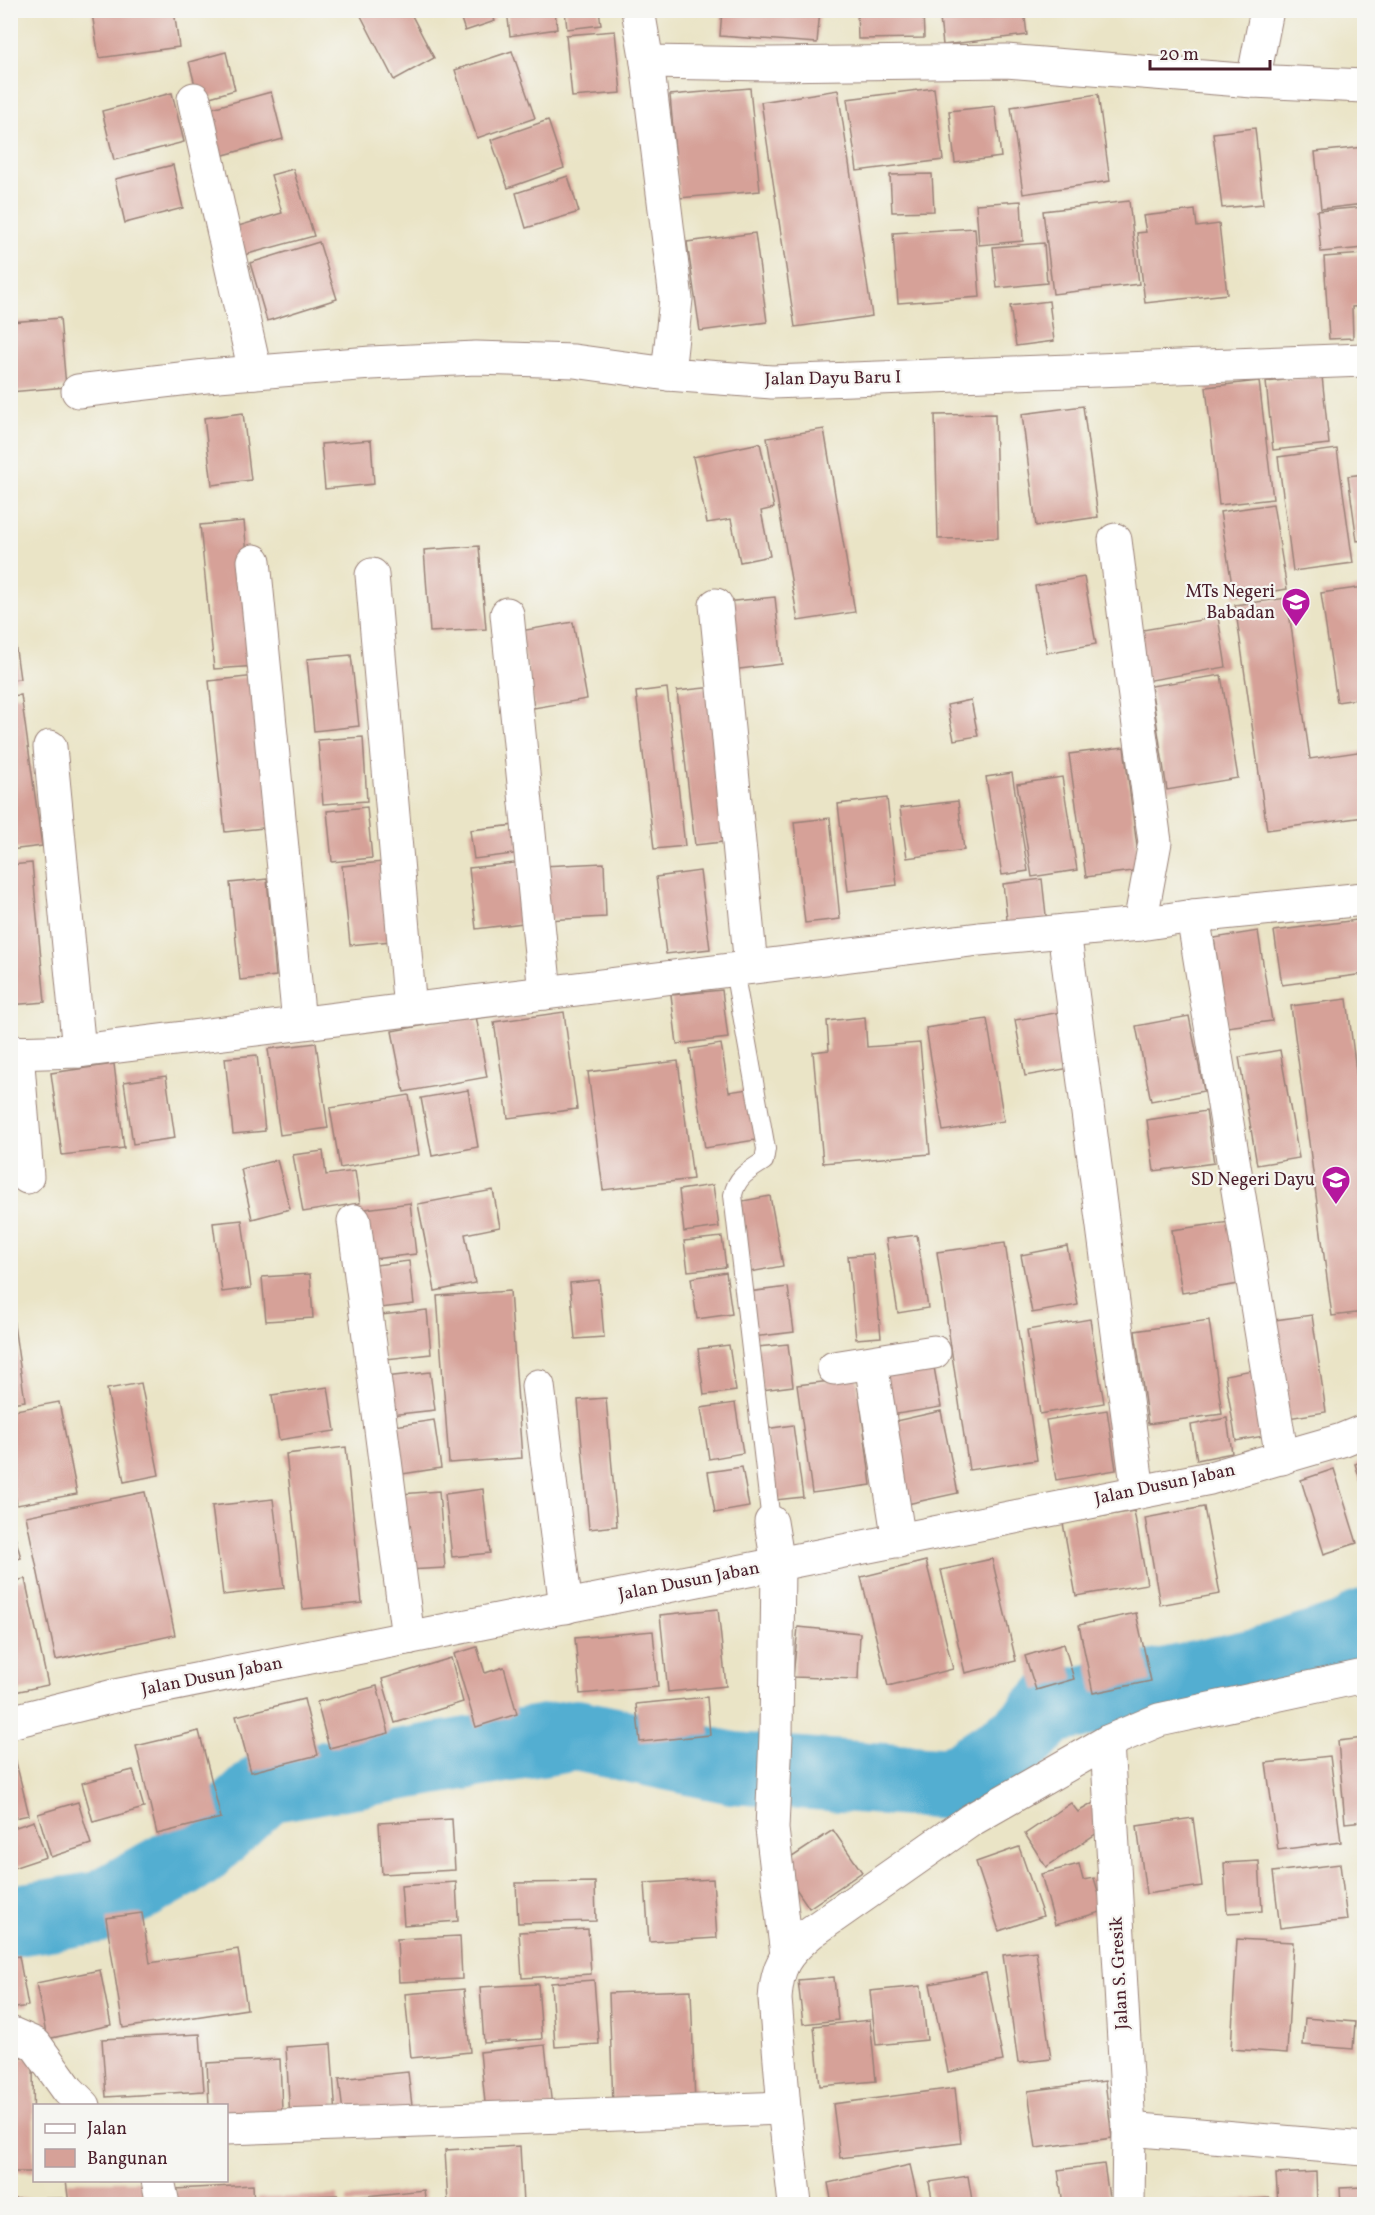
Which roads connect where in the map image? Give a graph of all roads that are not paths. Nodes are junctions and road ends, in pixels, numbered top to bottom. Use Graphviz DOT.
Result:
graph roads {
  1 [pos="638,10"];
  2 [pos="1267,10"];
  3 [pos="647,62"];
  4 [pos="1253,81"];
  5 [pos="1365,86"];
  6 [pos="194,99"];
  7 [pos="1365,360"];
  8 [pos="255,372"];
  9 [pos="668,374"];
  10 [pos="78,391"];
  11 [pos="1115,540"];
  12 [pos="254,561"];
  13 [pos="372,575"];
  14 [pos="716,605"];
  15 [pos="507,614"];
  16 [pos="50,747"];
  17 [pos="1365,899"];
  18 [pos="1192,916"];
  19 [pos="1140,924"];
  20 [pos="1064,931"];
  21 [pos="743,969"];
  22 [pos="544,993"];
  23 [pos="410,1010"];
  24 [pos="299,1023"];
  25 [pos="79,1051"];
  26 [pos="14,1053"];
  27 [pos="27,1177"];
  28 [pos="354,1221"];
  29 [pos="934,1352"];
  30 [pos="871,1363"];
  31 [pos="834,1368"];
  32 [pos="538,1386"];
  33 [pos="1365,1431"];
  34 [pos="1282,1458"];
  35 [pos="1137,1484"];
  36 [pos="771,1522"];
  37 [pos="897,1532"];
  38 [pos="778,1562"];
  39 [pos="566,1606"];
  40 [pos="408,1638"];
  41 [pos="1365,1676"];
  42 [pos="10,1722"];
  43 [pos="1107,1742"];
  44 [pos="787,1955"];
  45 [pos="10,2033"];
  46 [pos="82,2104"];
  47 [pos="784,2108"];
  48 [pos="228,2128"];
  49 [pos="1129,2129"];
  50 [pos="1365,2149"];
  51 [pos="158,2182"];
  52 [pos="163,2205"];
  53 [pos="795,2205"];
  54 [pos="1128,2205"];
  1 -- 3 [label="street"];
  2 -- 4 [label="street"];
  3 -- 4 [label="street"];
  3 -- 9 [label="street"];
  4 -- 5 [label="street"];
  6 -- 8 [label="street"];
  7 -- 9 [label="street, Jalan Dayu Baru I"];
  8 -- 9 [label="street, Jalan Dayu Baru I"];
  8 -- 10 [label="street, Jalan Dayu Baru I"];
  11 -- 19 [label="street"];
  12 -- 24 [label="street"];
  13 -- 23 [label="street"];
  14 -- 21 [label="street"];
  15 -- 22 [label="street"];
  16 -- 25 [label="street"];
  17 -- 18 [label="street"];
  18 -- 19 [label="street"];
  18 -- 34 [label="street"];
  19 -- 20 [label="street"];
  20 -- 21 [label="street"];
  20 -- 35 [label="street"];
  21 -- 22 [label="street"];
  21 -- 36 [label="lane"];
  22 -- 23 [label="street"];
  23 -- 24 [label="street"];
  24 -- 25 [label="street"];
  25 -- 26 [label="street"];
  26 -- 27 [label="street"];
  28 -- 40 [label="street"];
  29 -- 30 [label="street"];
  30 -- 31 [label="street"];
  30 -- 37 [label="street"];
  32 -- 39 [label="street"];
  33 -- 34 [label="street, Jalan Dusun Jaban"];
  34 -- 35 [label="street, Jalan Dusun Jaban"];
  35 -- 37 [label="street, Jalan Dusun Jaban"];
  36 -- 38 [label="street"];
  37 -- 38 [label="street, Jalan Dusun Jaban"];
  38 -- 39 [label="street, Jalan Dusun Jaban"];
  38 -- 44 [label="street"];
  39 -- 40 [label="street, Jalan Dusun Jaban"];
  40 -- 42 [label="street, Jalan Dusun Jaban"];
  41 -- 43 [label="street"];
  43 -- 44 [label="street"];
  43 -- 49 [label="street, Jalan S. Gresik"];
  44 -- 47 [label="street"];
  45 -- 46 [label="street"];
  47 -- 48 [label="street"];
  47 -- 53 [label="street"];
  49 -- 50 [label="street"];
  49 -- 54 [label="street, Jalan S. Gresik"];
  51 -- 52 [label="street"];
}
